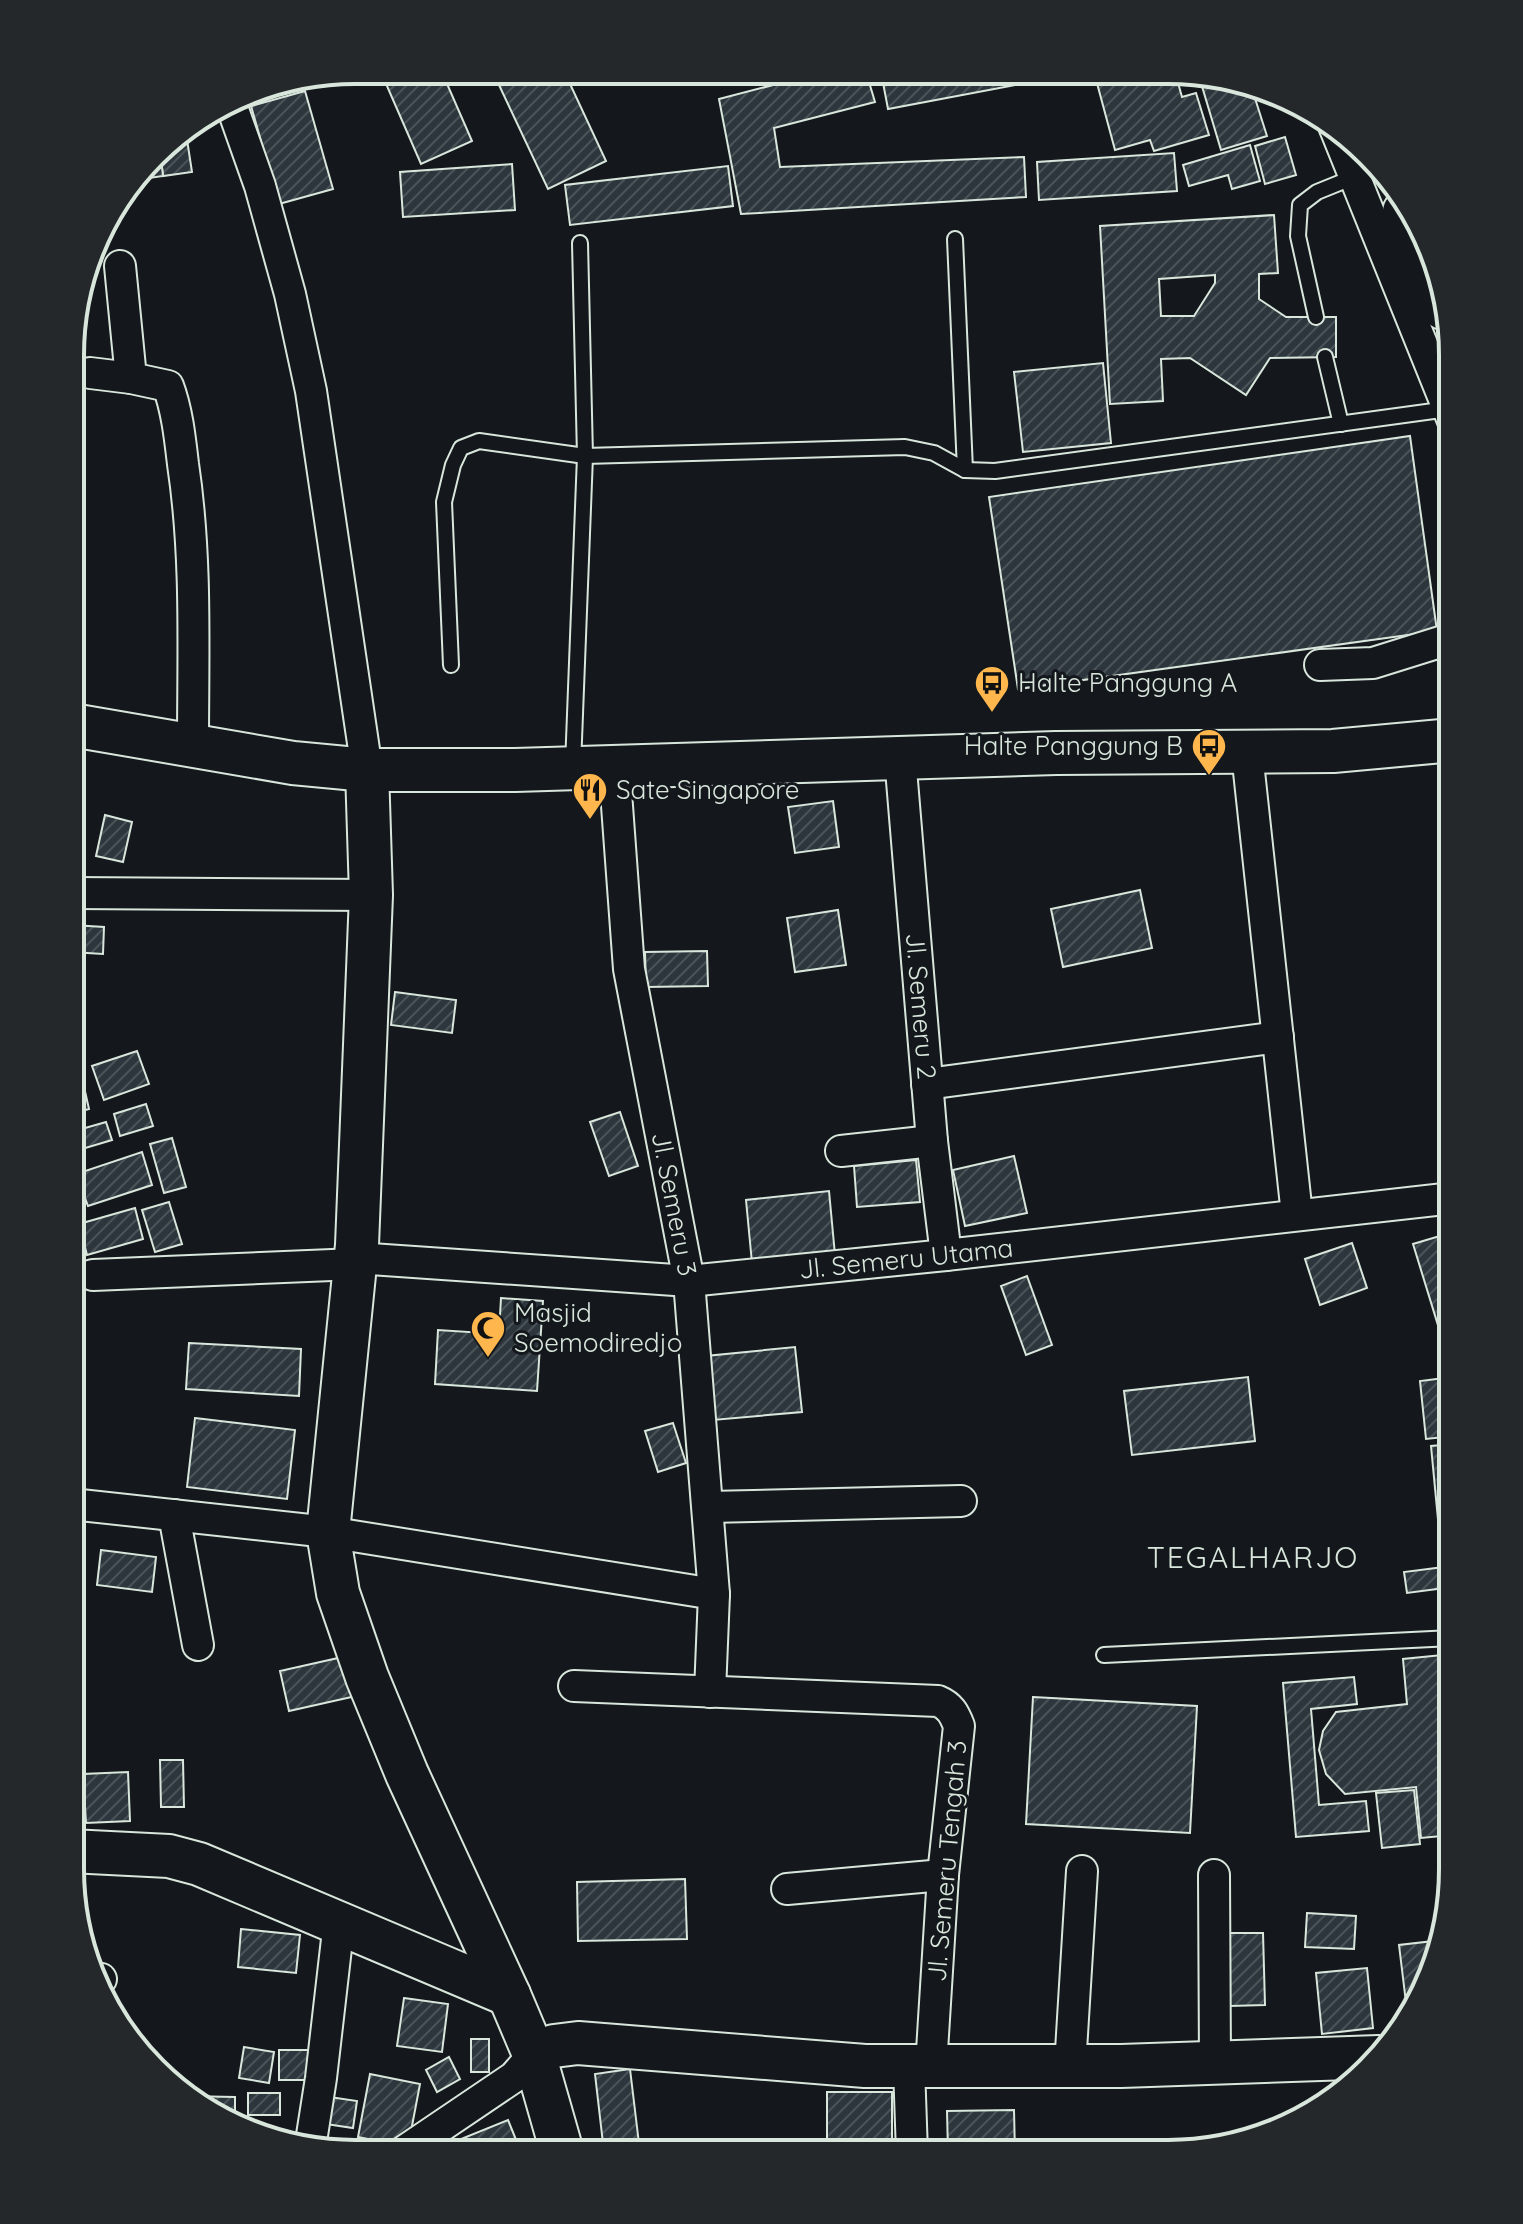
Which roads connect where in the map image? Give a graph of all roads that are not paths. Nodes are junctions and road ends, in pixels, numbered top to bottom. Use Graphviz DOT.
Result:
graph roads {
  1 [pos="234,113"];
  2 [pos="1343,148"];
  3 [pos="1354,177"];
  4 [pos="955,239"];
  5 [pos="580,243"];
  6 [pos="120,266"];
  7 [pos="1316,317"];
  8 [pos="1325,357"];
  9 [pos="90,373"];
  10 [pos="131,378"];
  11 [pos="1439,384"];
  12 [pos="1439,414"];
  13 [pos="1341,424"];
  14 [pos="585,456"];
  15 [pos="965,470"];
  16 [pos="1439,642"];
  17 [pos="451,665"];
  18 [pos="1320,665"];
  19 [pos="84,727"];
  20 [pos="1439,741"];
  21 [pos="193,745"];
  22 [pos="1247,753"];
  23 [pos="900,757"];
  24 [pos="614,765"];
  25 [pos="573,766"];
  26 [pos="367,770"];
  27 [pos="84,893"];
  28 [pos="371,895"];
  29 [pos="1278,1037"];
  30 [pos="927,1084"];
  31 [pos="932,1141"];
  32 [pos="841,1151"];
  33 [pos="1438,1200"];
  34 [pos="1297,1215"];
  35 [pos="946,1255"];
  36 [pos="356,1261"];
  37 [pos="93,1275"];
  38 [pos="689,1281"];
  39 [pos="961,1501"];
  40 [pos="84,1505"];
  41 [pos="709,1507"];
  42 [pos="174,1515"];
  43 [pos="328,1532"];
  44 [pos="714,1594"];
  45 [pos="1438,1639"];
  46 [pos="198,1645"];
  47 [pos="1104,1655"];
  48 [pos="574,1686"];
  49 [pos="710,1692"];
  50 [pos="84,1852"];
  51 [pos="1082,1871"];
  52 [pos="943,1875"];
  53 [pos="1214,1875"];
  54 [pos="787,1889"];
  55 [pos="339,1922"];
  56 [pos="509,1995"];
  57 [pos="534,2054"];
  58 [pos="1362,2058"];
  59 [pos="1215,2063"];
  60 [pos="920,2067"];
  61 [pos="1070,2067"];
  62 [pos="312,2137"];
  63 [pos="421,2140"];
  64 [pos="559,2140"];
  65 [pos="913,2140"];
  1 -- 26 [label="street"];
  2 -- 3 [label="street"];
  3 -- 7 [label="lane"];
  3 -- 11 [label="street"];
  4 -- 15 [label="lane"];
  5 -- 14 [label="lane"];
  6 -- 10 [label="street"];
  8 -- 13 [label="lane"];
  9 -- 10 [label="street"];
  10 -- 21 [label="street"];
  12 -- 13 [label="lane"];
  13 -- 15 [label="lane"];
  14 -- 15 [label="lane"];
  14 -- 17 [label="lane"];
  14 -- 25 [label="lane"];
  16 -- 18 [label="street"];
  19 -- 21 [label="street"];
  20 -- 22 [label="street"];
  21 -- 26 [label="street"];
  22 -- 23 [label="street"];
  22 -- 29 [label="street"];
  23 -- 24 [label="street"];
  23 -- 30 [label="street, Jl. Semeru 2"];
  24 -- 25 [label="street"];
  24 -- 38 [label="street, Jl. Semeru 3"];
  25 -- 26 [label="street"];
  26 -- 28 [label="street"];
  27 -- 28 [label="street"];
  28 -- 36 [label="street"];
  29 -- 30 [label="street"];
  29 -- 34 [label="street"];
  30 -- 31 [label="street, Jl. Semeru 2"];
  31 -- 32 [label="street"];
  31 -- 35 [label="street, Jl. Semeru 2"];
  33 -- 34 [label="street, Jl. Semeru Utama"];
  34 -- 35 [label="street, Jl. Semeru Utama"];
  35 -- 38 [label="street, Jl. Semeru Utama"];
  36 -- 37 [label="street, Jl. Semeru Utama"];
  36 -- 38 [label="street, Jl. Semeru Utama"];
  36 -- 43 [label="street"];
  38 -- 41 [label="street, Jl. Semeru 3"];
  39 -- 41 [label="street"];
  40 -- 42 [label="street"];
  41 -- 44 [label="street, Jl. Semeru 3"];
  42 -- 43 [label="street"];
  42 -- 46 [label="street"];
  43 -- 44 [label="street"];
  43 -- 56 [label="street"];
  44 -- 49 [label="street, Jl. Semeru 3"];
  45 -- 47 [label="lane"];
  48 -- 49 [label="street"];
  49 -- 52 [label="street, Jl. Semeru Tengah 3"];
  50 -- 55 [label="street"];
  51 -- 61 [label="street"];
  52 -- 54 [label="street"];
  52 -- 60 [label="street, Jl. Semeru Tengah 3"];
  53 -- 59 [label="street"];
  55 -- 56 [label="street"];
  55 -- 62 [label="street"];
  56 -- 57 [label="street"];
  57 -- 60 [label="street"];
  57 -- 63 [label="street"];
  57 -- 64 [label="street"];
  58 -- 59 [label="street"];
  59 -- 61 [label="street"];
  60 -- 61 [label="street"];
  60 -- 65 [label="street, Jl. Semeru Tengah 3"];
}
